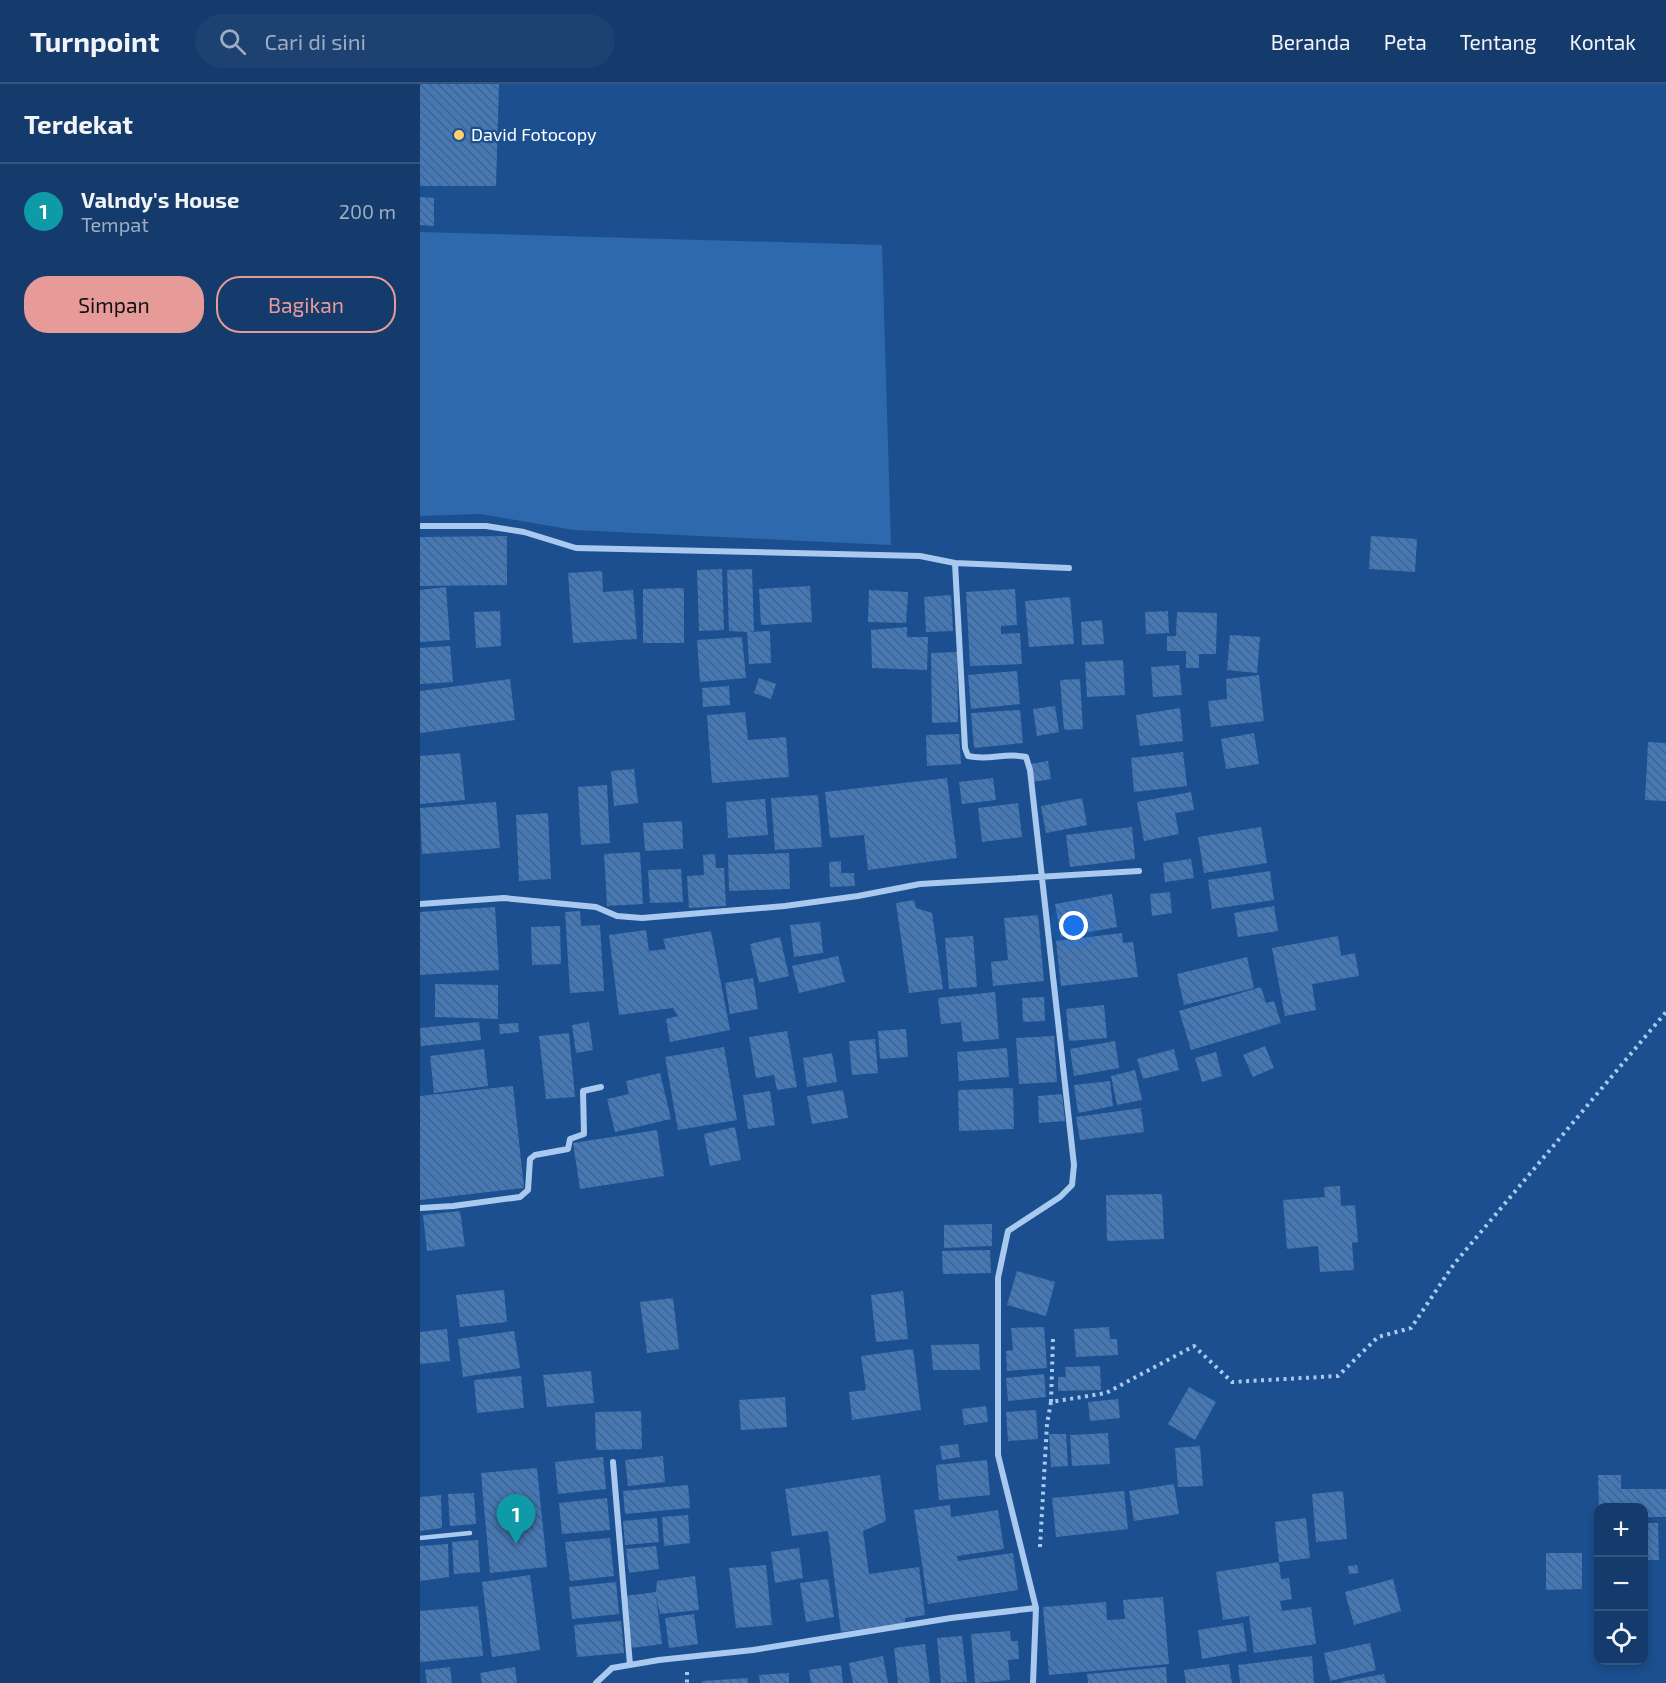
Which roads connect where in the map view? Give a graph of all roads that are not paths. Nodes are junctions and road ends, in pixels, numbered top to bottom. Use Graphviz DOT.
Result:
graph roads {
  1 [pos="420,526"];
  2 [pos="955,563"];
  3 [pos="1069,568"];
  4 [pos="1139,871"];
  5 [pos="1042,875"];
  6 [pos="420,904"];
  7 [pos="601,1087"];
  8 [pos="420,1208"];
  9 [pos="613,1462"];
  10 [pos="470,1533"];
  11 [pos="420,1538"];
  12 [pos="1035,1608"];
  13 [pos="630,1665"];
  14 [pos="596,1683"];
  15 [pos="1033,1683"];
  1 -- 2 [label="street"];
  2 -- 3 [label="street"];
  2 -- 5 [label="street"];
  4 -- 5 [label="street"];
  5 -- 6 [label="street"];
  5 -- 12 [label="street"];
  7 -- 8 [label="street"];
  9 -- 13 [label="street"];
  10 -- 11 [label="lane"];
  12 -- 13 [label="street"];
  12 -- 15 [label="street"];
  13 -- 14 [label="street"];
}
